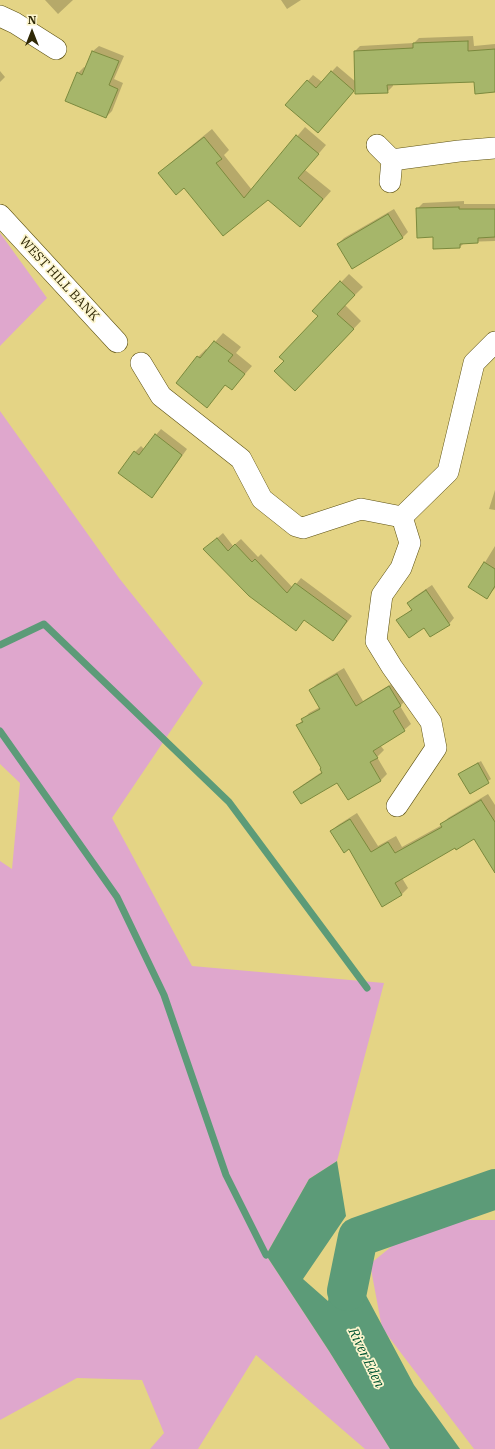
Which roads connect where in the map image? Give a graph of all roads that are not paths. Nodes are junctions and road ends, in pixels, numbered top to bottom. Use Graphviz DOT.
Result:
graph roads {
  1 [pos="5,25"];
  2 [pos="56,49"];
  3 [pos="377,144"];
  4 [pos="495,148"];
  5 [pos="392,160"];
  6 [pos="390,182"];
  7 [pos="0,215"];
  8 [pos="117,342"];
  9 [pos="495,342"];
  10 [pos="141,363"];
  11 [pos="402,517"];
  12 [pos="397,806"];
  1 -- 2 [label="street"];
  3 -- 5 [label="street"];
  4 -- 5 [label="street"];
  5 -- 6 [label="street"];
  7 -- 8 [label="street, WEST HILL BANK"];
  9 -- 11 [label="street"];
  10 -- 11 [label="street"];
  11 -- 12 [label="street"];
}
